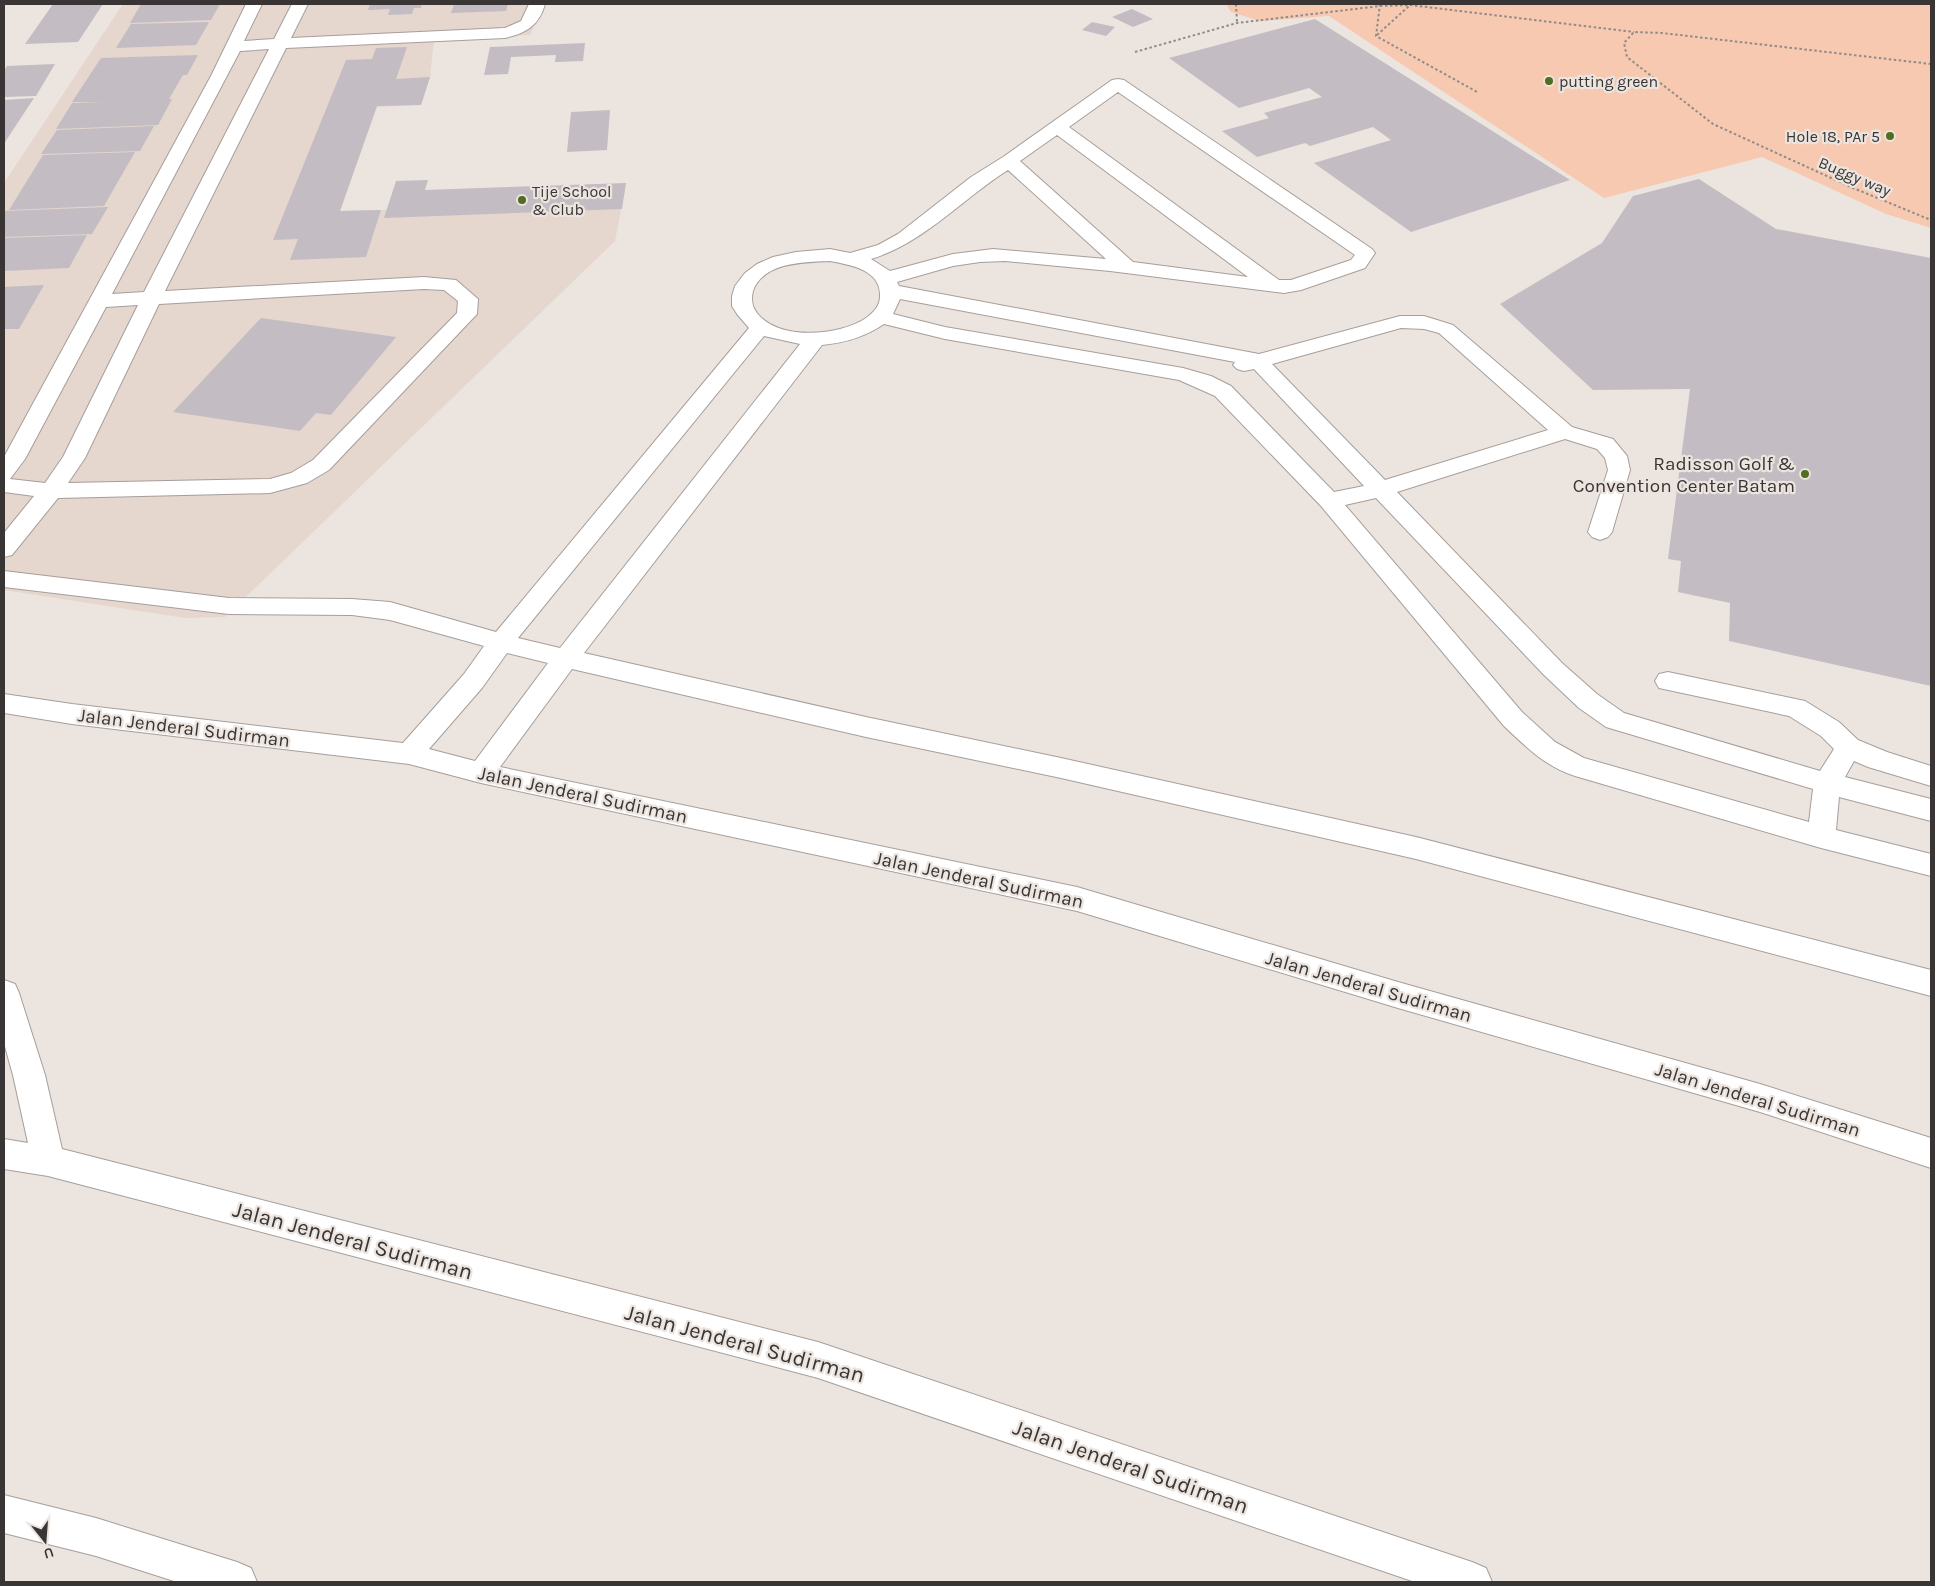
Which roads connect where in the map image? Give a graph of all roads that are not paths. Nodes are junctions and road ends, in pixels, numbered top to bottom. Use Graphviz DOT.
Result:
graph roads {
  1 [pos="254,4"];
  2 [pos="300,4"];
  3 [pos="537,4"];
  4 [pos="281,44"];
  5 [pos="232,46"];
  6 [pos="1056,126"];
  7 [pos="1008,161"];
  8 [pos="852,259"];
  9 [pos="1126,266"];
  10 [pos="889,285"];
  11 [pos="1273,286"];
  12 [pos="151,299"];
  13 [pos="98,301"];
  14 [pos="879,317"];
  15 [pos="761,327"];
  16 [pos="816,338"];
  17 [pos="1257,360"];
  18 [pos="1203,381"];
  19 [pos="1564,432"];
  20 [pos="4,473"];
  21 [pos="4,485"];
  22 [pos="1381,489"];
  23 [pos="51,491"];
  24 [pos="1329,501"];
  25 [pos="1600,532"];
  26 [pos="4,549"];
  27 [pos="4,579"];
  28 [pos="501,642"];
  29 [pos="566,658"];
  30 [pos="1668,681"];
  31 [pos="4,704"];
  32 [pos="1849,747"];
  33 [pos="409,754"];
  34 [pos="481,773"];
  35 [pos="1931,776"];
  36 [pos="1827,783"];
  37 [pos="1931,810"];
  38 [pos="1821,837"];
  39 [pos="1931,865"];
  40 [pos="1931,983"];
  41 [pos="4,993"];
  42 [pos="1931,1153"];
  43 [pos="4,1154"];
  44 [pos="48,1161"];
  45 [pos="4,1514"];
  46 [pos="237,1582"];
  47 [pos="1472,1582"];
  1 -- 5 [label="main road"];
  2 -- 4 [label="main road"];
  3 -- 4 [label="main road"];
  4 -- 5 [label="main road"];
  4 -- 12 [label="main road"];
  5 -- 13 [label="main road"];
  6 -- 7 [label="main road"];
  6 -- 11 [label="main road"];
  6 -- 11 [label="main road"];
  7 -- 8 [label="main road"];
  7 -- 9 [label="main road"];
  8 -- 10 [label="main road"];
  8 -- 15 [label="main road"];
  9 -- 10 [label="main road"];
  9 -- 11 [label="main road"];
  10 -- 14 [label="main road"];
  10 -- 17 [label="main road"];
  12 -- 13 [label="main road"];
  12 -- 23 [label="main road"];
  12 -- 23 [label="main road"];
  13 -- 20 [label="main road"];
  14 -- 16 [label="main road"];
  14 -- 18 [label="main road"];
  15 -- 16 [label="main road"];
  15 -- 28 [label="main road"];
  16 -- 29 [label="main road"];
  17 -- 18 [label="main road"];
  17 -- 19 [label="main road"];
  17 -- 22 [label="main road"];
  18 -- 24 [label="main road"];
  19 -- 22 [label="main road"];
  19 -- 25 [label="main road"];
  21 -- 23 [label="main road"];
  22 -- 24 [label="main road"];
  22 -- 36 [label="main road"];
  23 -- 26 [label="main road"];
  24 -- 38 [label="main road"];
  27 -- 28 [label="main road"];
  28 -- 29 [label="main road"];
  28 -- 33 [label="main road"];
  29 -- 34 [label="main road"];
  29 -- 40 [label="main road"];
  30 -- 32 [label="main road"];
  31 -- 33 [label="main road, Jalan Jenderal Sudirman"];
  32 -- 35 [label="main road"];
  32 -- 36 [label="main road"];
  33 -- 34 [label="main road, Jalan Jenderal Sudirman"];
  34 -- 42 [label="main road, Jalan Jenderal Sudirman"];
  36 -- 37 [label="main road"];
  36 -- 38 [label="main road"];
  38 -- 39 [label="main road"];
  41 -- 44 [label="main road"];
  43 -- 44 [label="main road, Jalan Jenderal Sudirman"];
  44 -- 47 [label="main road, Jalan Jenderal Sudirman"];
  45 -- 46 [label="main road"];
}
